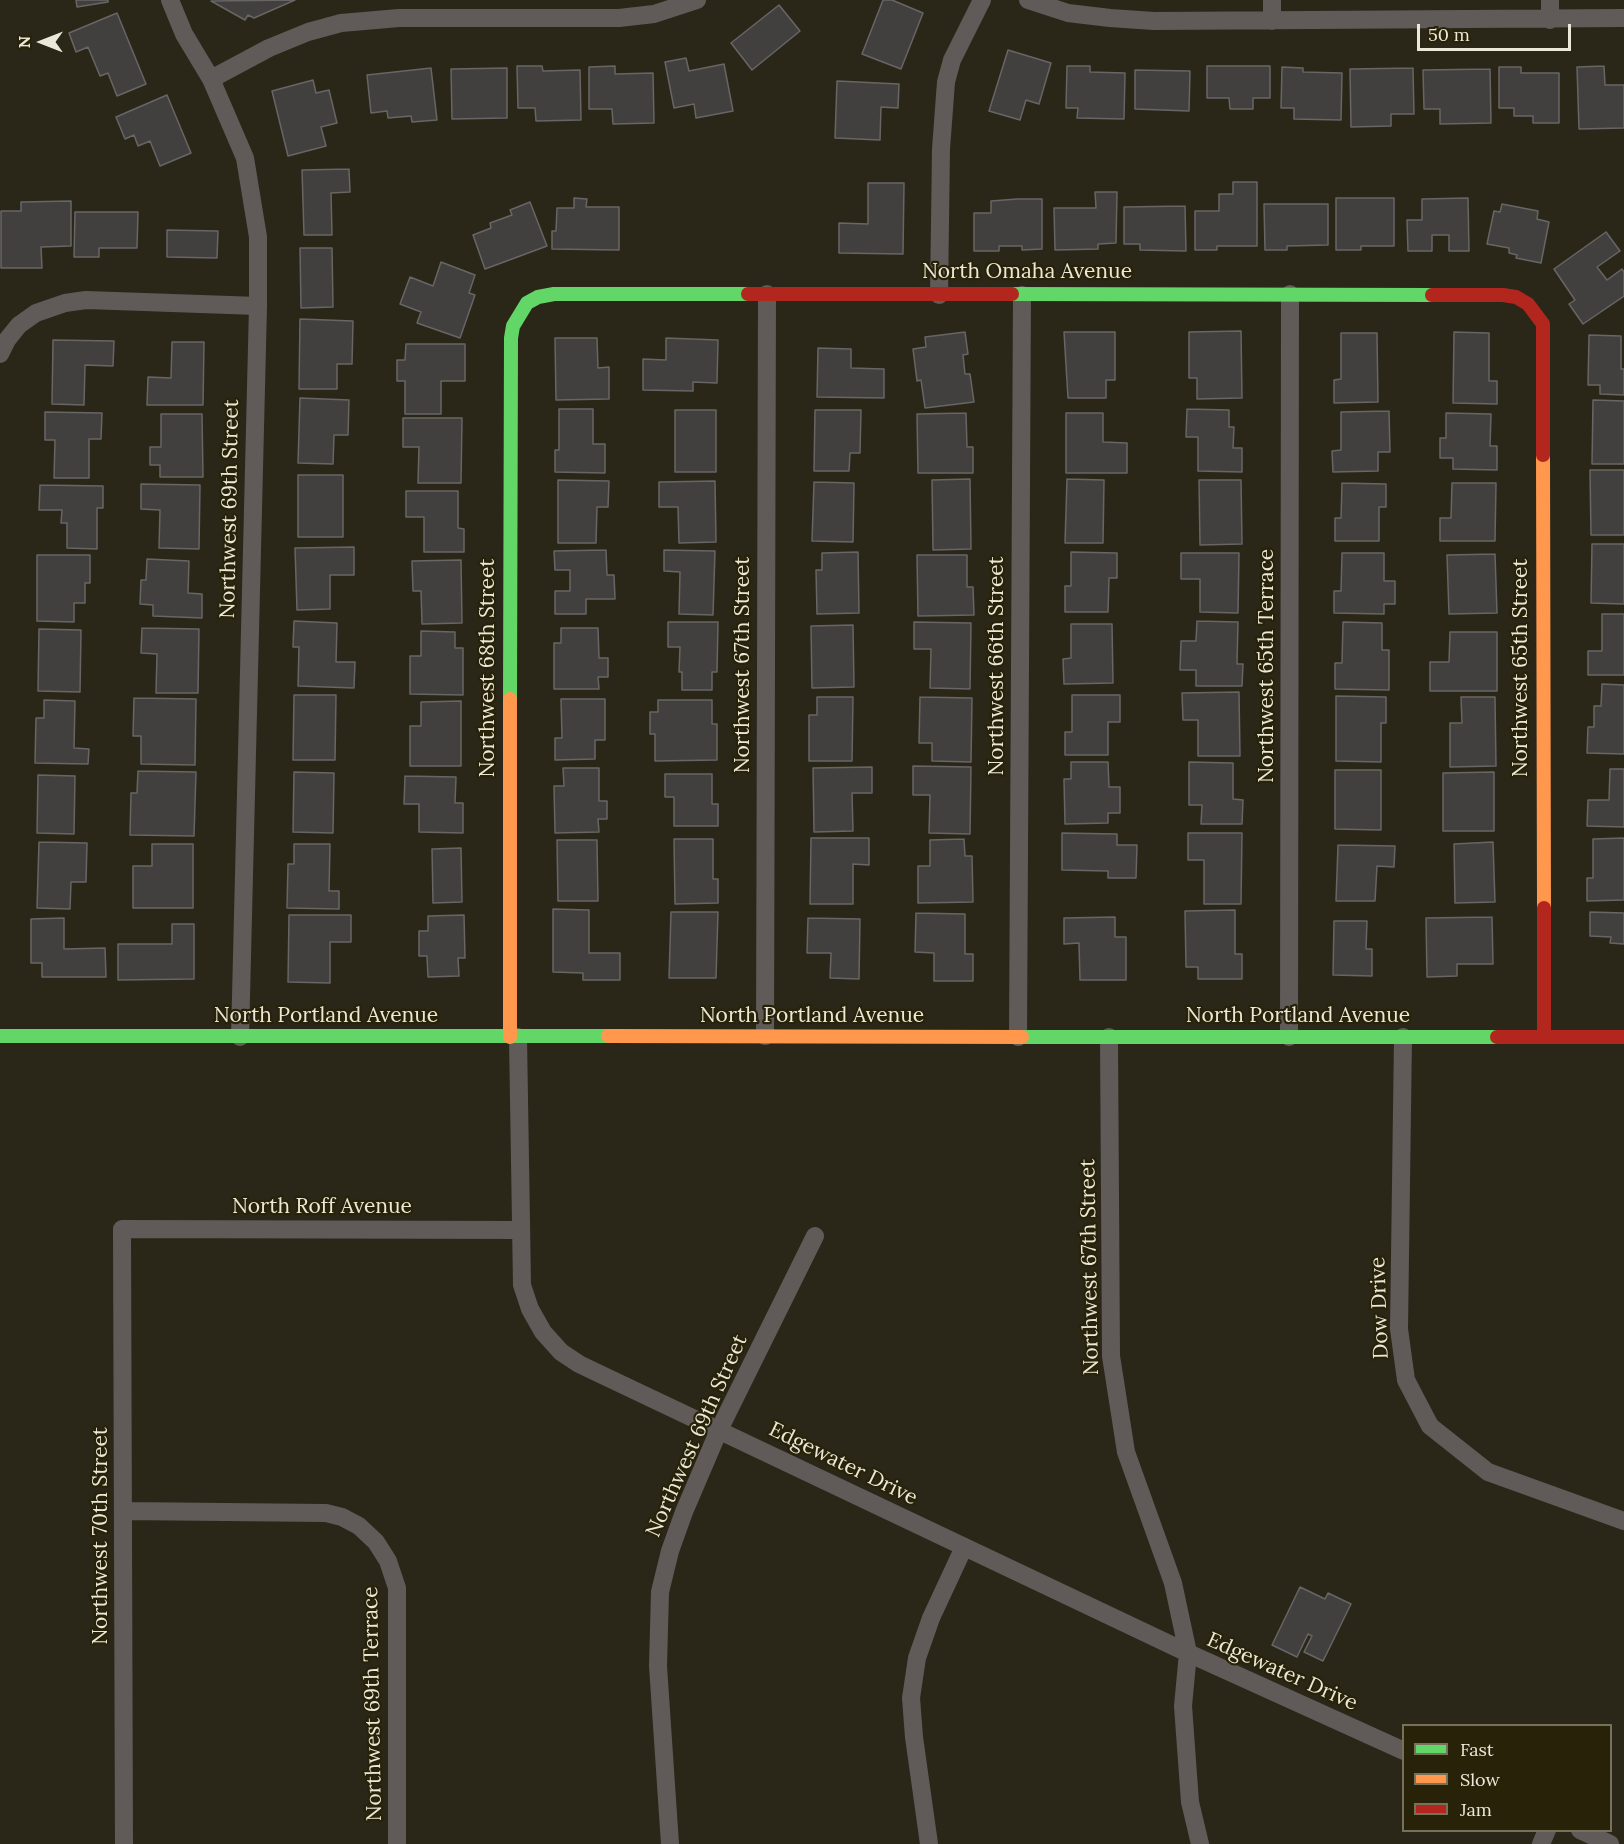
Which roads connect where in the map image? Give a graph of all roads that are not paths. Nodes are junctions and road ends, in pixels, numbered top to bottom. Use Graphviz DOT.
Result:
graph roads {
  1 [pos="170,0"];
  2 [pos="698,0"];
  3 [pos="982,0"];
  4 [pos="1028,0"];
  5 [pos="1272,0"];
  6 [pos="1550,0"];
  7 [pos="1624,18"];
  8 [pos="1550,20"];
  9 [pos="1272,21"];
  10 [pos="211,79"];
  11 [pos="767,294"];
  12 [pos="1290,294"];
  13 [pos="939,295"];
  14 [pos="1022,295"];
  15 [pos="526,303"];
  16 [pos="1528,304"];
  17 [pos="258,306"];
  18 [pos="0,354"];
  19 [pos="0,1036"];
  20 [pos="765,1036"];
  21 [pos="1109,1036"];
  22 [pos="240,1037"];
  23 [pos="514,1037"];
  24 [pos="1018,1037"];
  25 [pos="1289,1037"];
  26 [pos="1403,1037"];
  27 [pos="1544,1037"];
  28 [pos="1624,1037"];
  29 [pos="122,1229"];
  30 [pos="521,1230"];
  31 [pos="815,1236"];
  32 [pos="719,1430"];
  33 [pos="124,1511"];
  34 [pos="1624,1521"];
  35 [pos="964,1547"];
  36 [pos="1188,1653"];
  37 [pos="1402,1750"];
  38 [pos="1584,1832"];
  39 [pos="124,1844"];
  40 [pos="397,1844"];
  41 [pos="670,1844"];
  42 [pos="929,1844"];
  43 [pos="1200,1844"];
  44 [pos="1610,1844"];
  1 -- 10 [label="street, Northwest 69th Street"];
  2 -- 10 [label="street"];
  3 -- 13 [label="street"];
  4 -- 9 [label="street"];
  5 -- 9 [label="street"];
  6 -- 8 [label="street"];
  7 -- 8 [label="street"];
  8 -- 9 [label="street"];
  10 -- 17 [label="street, Northwest 69th Street"];
  11 -- 13 [label="street, North Omaha Avenue"];
  11 -- 15 [label="street, North Omaha Avenue"];
  11 -- 20 [label="street, Northwest 67th Street"];
  12 -- 14 [label="street, North Omaha Avenue"];
  12 -- 16 [label="street, North Omaha Avenue"];
  12 -- 25 [label="street, Northwest 65th Terrace"];
  13 -- 14 [label="street, North Omaha Avenue"];
  14 -- 24 [label="street, Northwest 66th Street"];
  15 -- 23 [label="street, Northwest 68th Street"];
  16 -- 27 [label="street, Northwest 65th Street"];
  17 -- 18 [label="street"];
  17 -- 22 [label="street, Northwest 69th Street"];
  19 -- 22 [label="street, North Portland Avenue"];
  20 -- 23 [label="street, North Portland Avenue"];
  20 -- 24 [label="street, North Portland Avenue"];
  21 -- 24 [label="street, North Portland Avenue"];
  21 -- 25 [label="street, North Portland Avenue"];
  21 -- 36 [label="street, Northwest 67th Street"];
  22 -- 23 [label="street, North Portland Avenue"];
  23 -- 30 [label="street, Edgewater Drive"];
  25 -- 26 [label="street, North Portland Avenue"];
  26 -- 27 [label="street, North Portland Avenue"];
  26 -- 34 [label="street, Dow Drive"];
  27 -- 28 [label="street, North Portland Avenue"];
  29 -- 30 [label="street, North Roff Avenue"];
  29 -- 33 [label="street, Northwest 70th Street"];
  30 -- 32 [label="street, Edgewater Drive"];
  31 -- 32 [label="street, Northwest 69th Street"];
  32 -- 35 [label="street, Edgewater Drive"];
  32 -- 41 [label="street, Northwest 69th Street"];
  33 -- 39 [label="street, Northwest 70th Street"];
  33 -- 40 [label="street, Northwest 69th Terrace"];
  35 -- 36 [label="street, Edgewater Drive"];
  35 -- 42 [label="street"];
  36 -- 37 [label="street, Edgewater Drive"];
  36 -- 43 [label="street, Northwest 67th Street"];
  38 -- 44 [label="street"];
}
